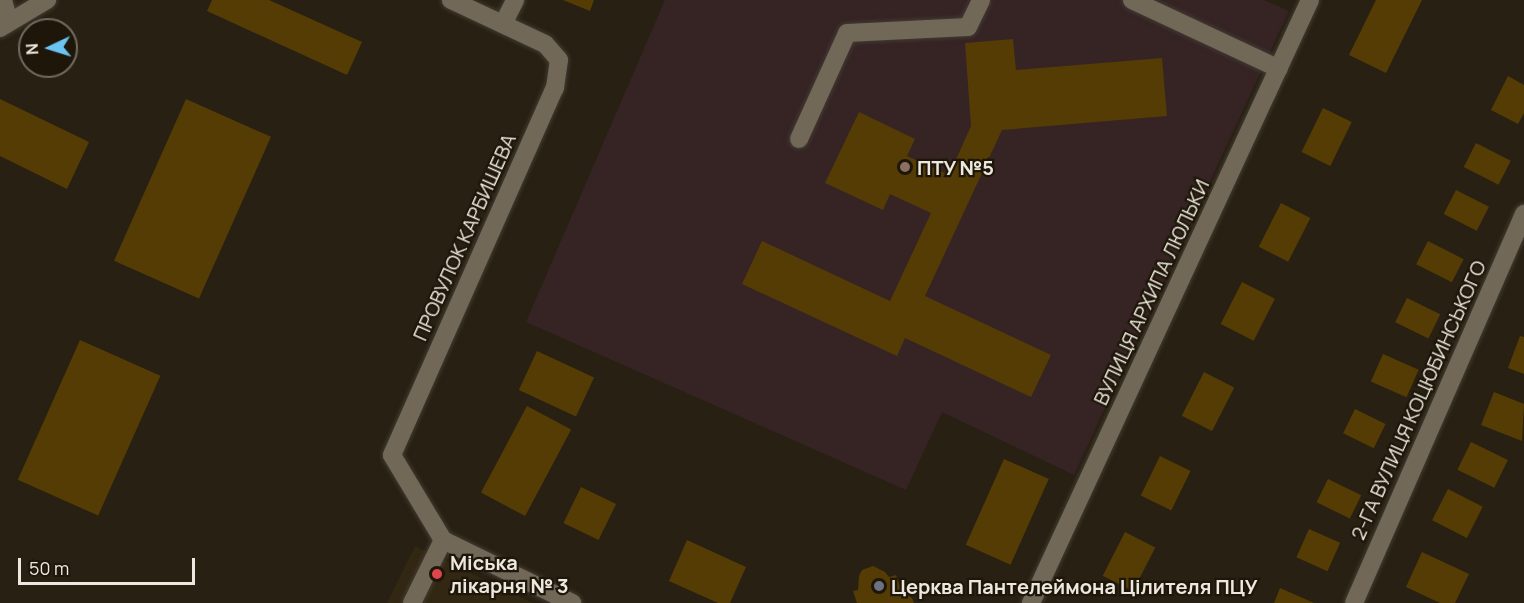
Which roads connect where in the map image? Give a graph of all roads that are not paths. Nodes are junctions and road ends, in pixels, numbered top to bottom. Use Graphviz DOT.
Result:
graph roads {
  1 [pos="3,0"];
  2 [pos="46,0"];
  3 [pos="450,0"];
  4 [pos="515,0"];
  5 [pos="981,0"];
  6 [pos="1132,0"];
  7 [pos="1310,0"];
  8 [pos="503,24"];
  9 [pos="4,25"];
  10 [pos="1279,69"];
  11 [pos="799,139"];
  12 [pos="1524,214"];
  13 [pos="443,540"];
  14 [pos="412,603"];
  15 [pos="572,603"];
  16 [pos="1031,603"];
  17 [pos="1353,603"];
  1 -- 9 [label="street"];
  2 -- 9 [label="street"];
  3 -- 8 [label="street, ПРОВУЛОК КАРБИШЕВА"];
  4 -- 8 [label="street"];
  5 -- 11 [label="street"];
  6 -- 10 [label="street"];
  7 -- 10 [label="street, ВУЛИЦЯ АРХИПА ЛЮЛЬКИ"];
  8 -- 13 [label="street, ПРОВУЛОК КАРБИШЕВА"];
  10 -- 16 [label="street, ВУЛИЦЯ АРХИПА ЛЮЛЬКИ"];
  12 -- 17 [label="street, 2-ГА ВУЛИЦЯ КОЦЮБИНСЬКОГО"];
  13 -- 14 [label="street"];
  13 -- 15 [label="street"];
}
